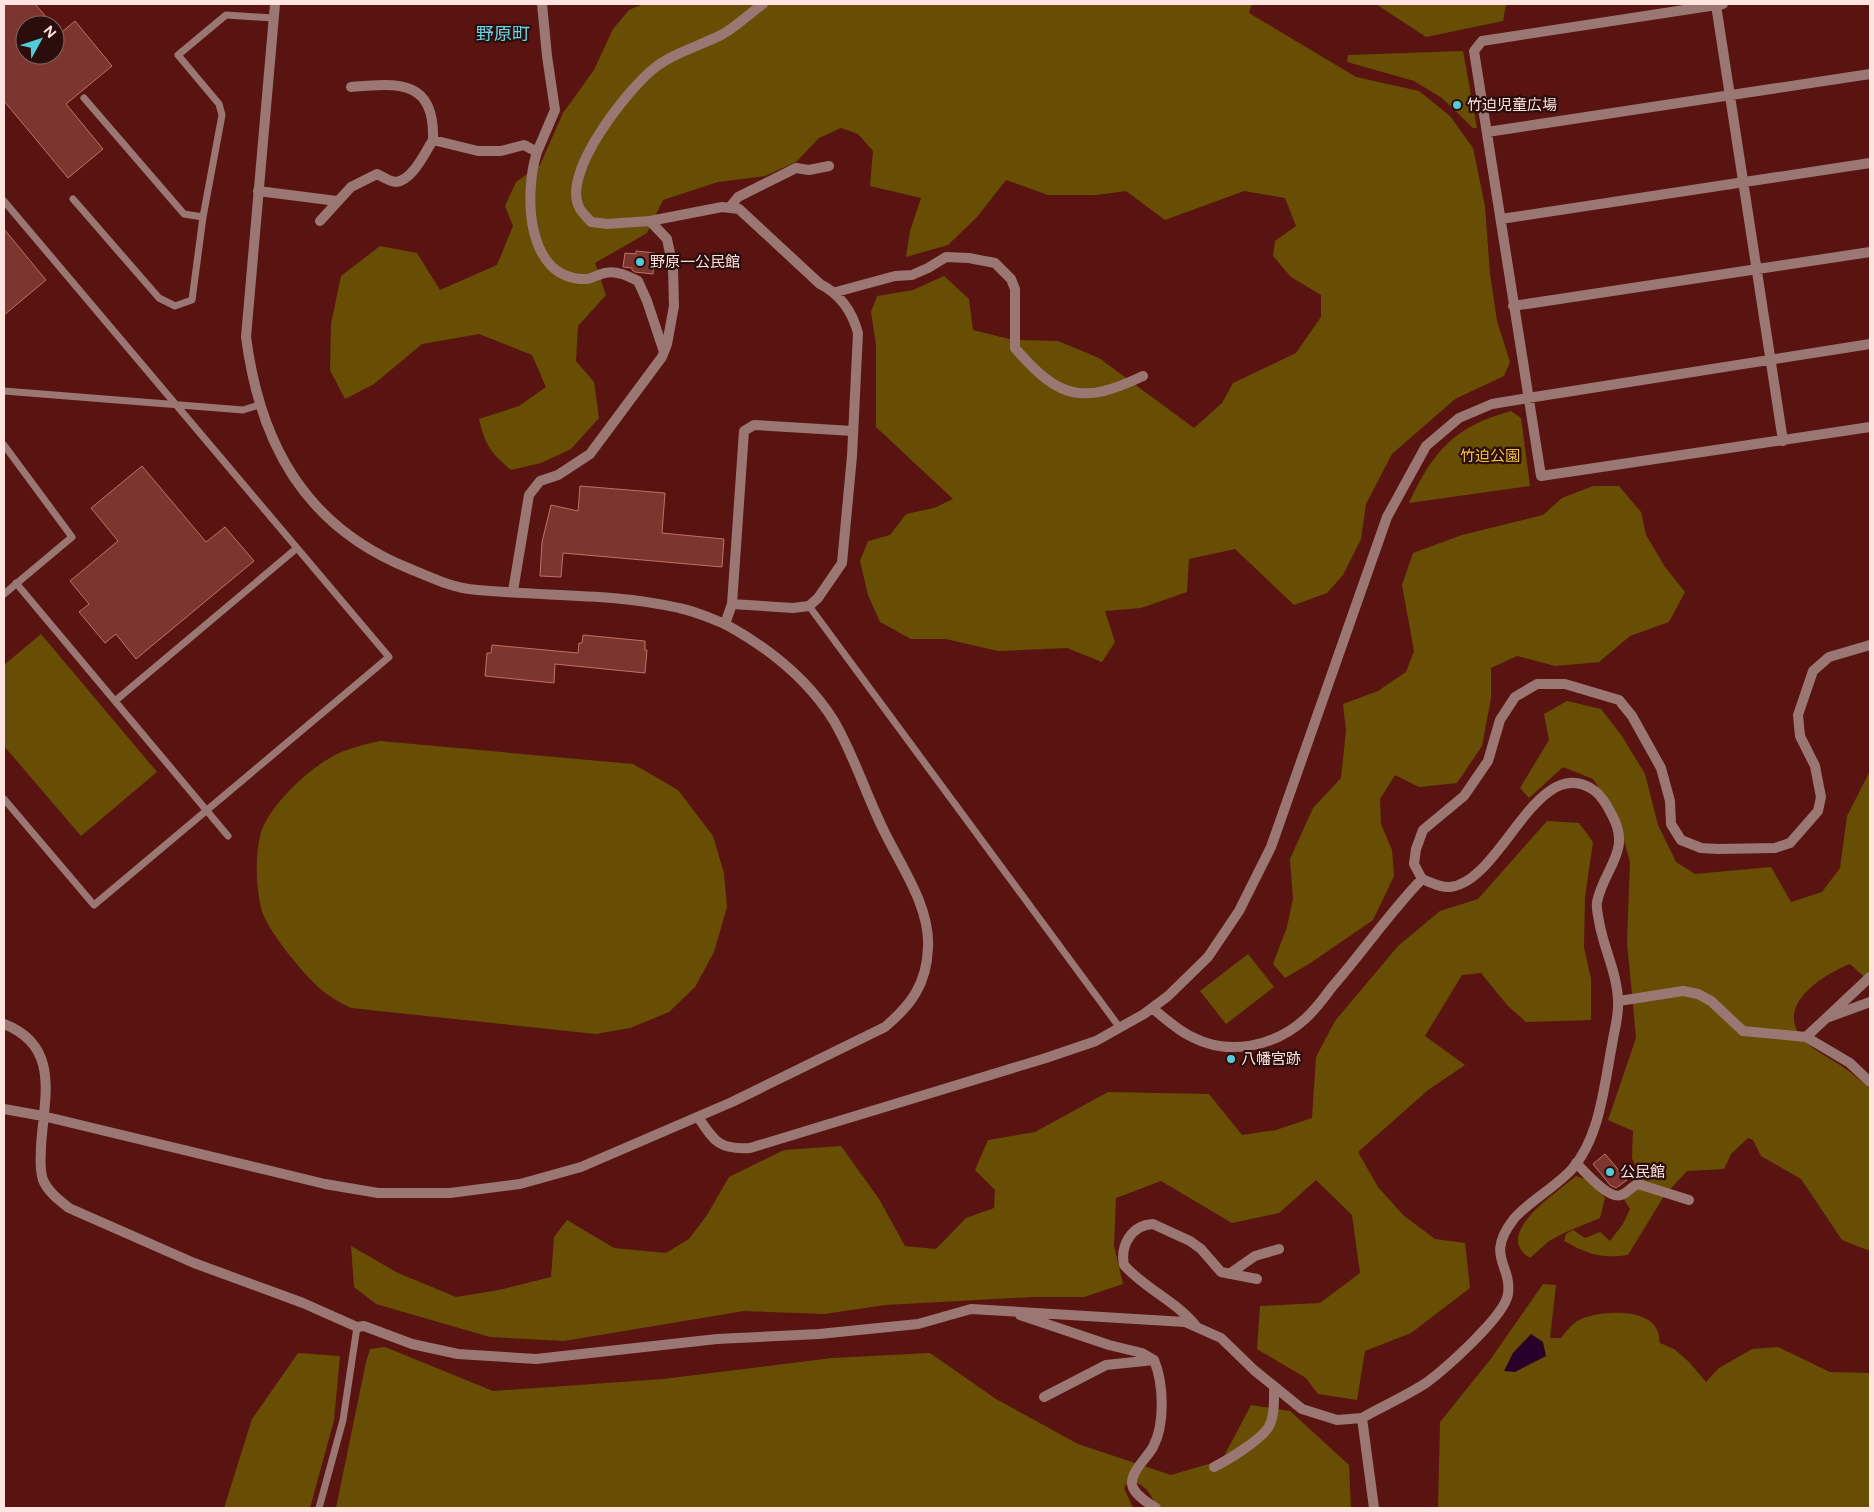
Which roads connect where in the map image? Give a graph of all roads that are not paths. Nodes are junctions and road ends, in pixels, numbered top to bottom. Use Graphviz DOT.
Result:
graph roads {
  1 [pos="275,4"];
  2 [pos="542,4"];
  3 [pos="763,4"];
  4 [pos="1720,4"];
  5 [pos="1660,8"];
  6 [pos="273,18"];
  7 [pos="1870,74"];
  8 [pos="351,87"];
  9 [pos="1730,96"];
  10 [pos="84,98"];
  11 [pos="1487,132"];
  12 [pos="433,140"];
  13 [pos="537,152"];
  14 [pos="1870,163"];
  15 [pos="829,166"];
  16 [pos="1744,182"];
  17 [pos="258,191"];
  18 [pos="73,199"];
  19 [pos="4,201"];
  20 [pos="337,201"];
  21 [pos="730,207"];
  22 [pos="203,217"];
  23 [pos="1500,219"];
  24 [pos="320,221"];
  25 [pos="650,221"];
  26 [pos="1870,252"];
  27 [pos="1757,269"];
  28 [pos="836,292"];
  29 [pos="1513,306"];
  30 [pos="1870,344"];
  31 [pos="664,352"];
  32 [pos="1770,359"];
  33 [pos="1143,376"];
  34 [pos="4,391"];
  35 [pos="1528,398"];
  36 [pos="176,405"];
  37 [pos="259,405"];
  38 [pos="1870,427"];
  39 [pos="853,431"];
  40 [pos="1783,441"];
  41 [pos="4,445"];
  42 [pos="297,548"];
  43 [pos="16,583"];
  44 [pos="513,592"];
  45 [pos="4,594"];
  46 [pos="732,604"];
  47 [pos="809,606"];
  48 [pos="725,624"];
  49 [pos="1870,645"];
  50 [pos="115,701"];
  51 [pos="5,803"];
  52 [pos="207,810"];
  53 [pos="228,836"];
  54 [pos="1422,879"];
  55 [pos="1870,977"];
  56 [pos="1618,1001"];
  57 [pos="1870,1002"];
  58 [pos="1152,1008"];
  59 [pos="1828,1017"];
  60 [pos="4,1024"];
  61 [pos="1120,1028"];
  62 [pos="1806,1037"];
  63 [pos="1870,1082"];
  64 [pos="4,1109"];
  65 [pos="43,1116"];
  66 [pos="698,1116"];
  67 [pos="1576,1163"];
  68 [pos="1689,1200"];
  69 [pos="1279,1249"];
  70 [pos="1229,1274"];
  71 [pos="1257,1279"];
  72 [pos="1012,1311"];
  73 [pos="357,1326"];
  74 [pos="1197,1327"];
  75 [pos="1154,1360"];
  76 [pos="1274,1387"];
  77 [pos="1044,1397"];
  78 [pos="1362,1418"];
  79 [pos="1214,1467"];
  80 [pos="319,1508"];
  81 [pos="1156,1508"];
  82 [pos="1374,1508"];
  1 -- 6 [label="street"];
  2 -- 13 [label="street"];
  3 -- 25 [label="street"];
  4 -- 5 [label="street"];
  4 -- 9 [label="street"];
  5 -- 11 [label="street"];
  6 -- 17 [label="street"];
  6 -- 22 [label="lane"];
  7 -- 9 [label="street"];
  8 -- 12 [label="street"];
  9 -- 11 [label="street"];
  9 -- 16 [label="street"];
  10 -- 22 [label="lane"];
  11 -- 23 [label="street"];
  12 -- 13 [label="street"];
  12 -- 20 [label="street"];
  13 -- 31 [label="street"];
  14 -- 16 [label="street"];
  15 -- 21 [label="street"];
  16 -- 23 [label="street"];
  16 -- 27 [label="street"];
  17 -- 20 [label="street"];
  17 -- 37 [label="street"];
  18 -- 22 [label="lane"];
  19 -- 36 [label="lane"];
  20 -- 24 [label="street"];
  21 -- 25 [label="street"];
  21 -- 28 [label="street"];
  23 -- 29 [label="street"];
  25 -- 31 [label="street"];
  26 -- 27 [label="street"];
  27 -- 29 [label="street"];
  27 -- 32 [label="street"];
  28 -- 33 [label="street"];
  28 -- 39 [label="street"];
  29 -- 35 [label="street"];
  30 -- 32 [label="street"];
  31 -- 44 [label="street"];
  32 -- 35 [label="street"];
  32 -- 40 [label="street"];
  34 -- 36 [label="lane"];
  35 -- 40 [label="street"];
  35 -- 58 [label="street"];
  36 -- 37 [label="lane"];
  36 -- 42 [label="lane"];
  37 -- 44 [label="street"];
  38 -- 40 [label="street"];
  39 -- 46 [label="street"];
  39 -- 47 [label="street"];
  41 -- 43 [label="lane"];
  42 -- 50 [label="lane"];
  42 -- 52 [label="lane"];
  43 -- 45 [label="lane"];
  43 -- 50 [label="lane"];
  44 -- 48 [label="street"];
  46 -- 47 [label="street"];
  46 -- 48 [label="street"];
  47 -- 61 [label="lane"];
  48 -- 66 [label="street"];
  49 -- 54 [label="street"];
  50 -- 52 [label="lane"];
  51 -- 52 [label="lane"];
  52 -- 53 [label="lane"];
  54 -- 56 [label="street"];
  54 -- 58 [label="street"];
  55 -- 59 [label="street"];
  56 -- 62 [label="street"];
  56 -- 67 [label="street"];
  57 -- 59 [label="street"];
  58 -- 61 [label="street"];
  59 -- 62 [label="street"];
  60 -- 65 [label="street"];
  61 -- 66 [label="street"];
  62 -- 63 [label="street"];
  64 -- 65 [label="street"];
  65 -- 66 [label="street"];
  65 -- 73 [label="street"];
  67 -- 68 [label="street"];
  67 -- 78 [label="street"];
  69 -- 70 [label="street"];
  70 -- 71 [label="street"];
  70 -- 74 [label="street"];
  72 -- 73 [label="street"];
  72 -- 74 [label="street"];
  72 -- 75 [label="street"];
  73 -- 80 [label="lane"];
  74 -- 76 [label="street"];
  75 -- 77 [label="street"];
  75 -- 81 [label="street"];
  76 -- 78 [label="street"];
  76 -- 79 [label="street"];
  78 -- 82 [label="street"];
}
